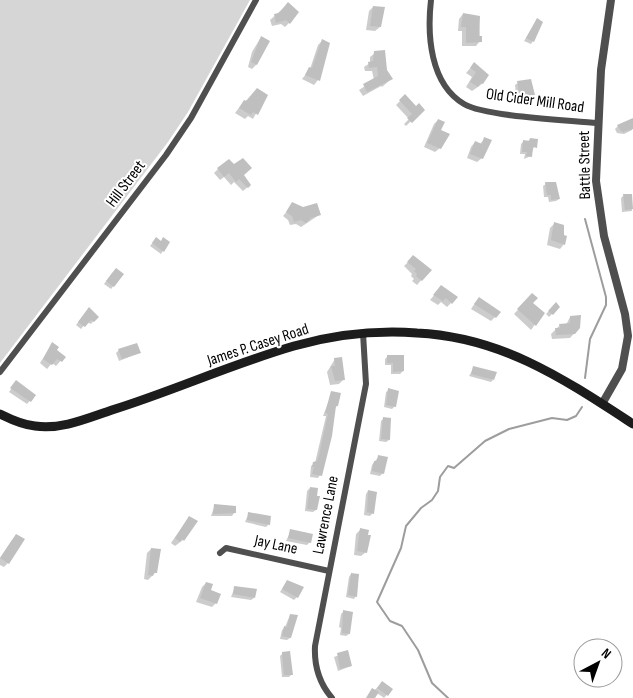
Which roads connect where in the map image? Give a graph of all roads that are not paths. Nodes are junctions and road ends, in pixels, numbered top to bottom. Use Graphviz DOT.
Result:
graph roads {
  1 [pos="256,0"];
  2 [pos="431,0"];
  3 [pos="611,0"];
  4 [pos="597,123"];
  5 [pos="630,326"];
  6 [pos="363,333"];
  7 [pos="0,372"];
  8 [pos="602,404"];
  9 [pos="0,414"];
  10 [pos="633,424"];
  11 [pos="220,553"];
  12 [pos="329,571"];
  13 [pos="332,698"];
  1 -- 7 [label="street, Hill Street"];
  2 -- 4 [label="street, Old Cider Mill Road"];
  3 -- 4 [label="street, Battle Street"];
  4 -- 5 [label="street, Battle Street"];
  5 -- 8 [label="street, Battle Street"];
  6 -- 8 [label="main road, James P. Casey Road"];
  6 -- 9 [label="main road, James P. Casey Road"];
  6 -- 12 [label="street, Lawrence Lane"];
  8 -- 10 [label="main road, James P. Casey Road"];
  11 -- 12 [label="street, Jay Lane"];
  12 -- 13 [label="street, Lawrence Lane"];
}
